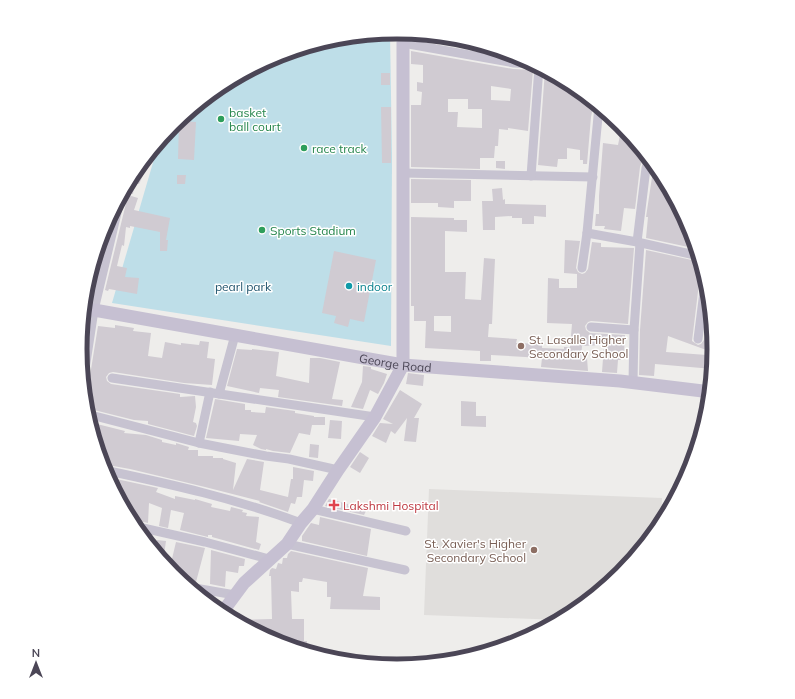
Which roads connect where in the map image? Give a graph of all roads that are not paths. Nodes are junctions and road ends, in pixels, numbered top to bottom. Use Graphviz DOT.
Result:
graph roads {
  1 [pos="403,39"];
  2 [pos="410,40"];
  3 [pos="516,63"];
  4 [pos="539,73"];
  5 [pos="598,113"];
  6 [pos="647,164"];
  7 [pos="403,172"];
  8 [pos="531,176"];
  9 [pos="593,177"];
  10 [pos="112,230"];
  11 [pos="587,233"];
  12 [pos="639,242"];
  13 [pos="693,255"];
  14 [pos="582,268"];
  15 [pos="703,297"];
  16 [pos="91,303"];
  17 [pos="89,310"];
  18 [pos="591,327"];
  19 [pos="634,330"];
  20 [pos="235,335"];
  21 [pos="698,339"];
  22 [pos="403,365"];
  23 [pos="112,378"];
  24 [pos="633,382"];
  25 [pos="705,391"];
  26 [pos="214,393"];
  27 [pos="94,416"];
  28 [pos="376,417"];
  29 [pos="199,443"];
  30 [pos="338,470"];
  31 [pos="113,472"];
  32 [pos="313,509"];
  33 [pos="301,523"];
  34 [pos="143,528"];
  35 [pos="406,531"];
  36 [pos="287,544"];
  37 [pos="269,559"];
  38 [pos="405,570"];
  39 [pos="200,589"];
  40 [pos="235,595"];
  41 [pos="225,608"];
  1 -- 7 [label="main road"];
  2 -- 3 [label="street"];
  4 -- 8 [label="street"];
  5 -- 9 [label="street"];
  6 -- 12 [label="street"];
  7 -- 8 [label="street"];
  7 -- 22 [label="main road"];
  8 -- 9 [label="street"];
  9 -- 11 [label="street"];
  10 -- 16 [label="street"];
  11 -- 12 [label="street"];
  11 -- 14 [label="street"];
  12 -- 13 [label="street"];
  12 -- 19 [label="street"];
  15 -- 21 [label="street"];
  17 -- 20 [label="main road, George Road"];
  18 -- 19 [label="street"];
  19 -- 24 [label="street"];
  20 -- 22 [label="main road, George Road"];
  20 -- 26 [label="street"];
  22 -- 24 [label="main road, George Road"];
  22 -- 28 [label="main road"];
  23 -- 26 [label="street"];
  24 -- 25 [label="main road, George Road"];
  26 -- 28 [label="street"];
  26 -- 29 [label="street"];
  27 -- 29 [label="street"];
  28 -- 30 [label="main road"];
  29 -- 30 [label="street"];
  30 -- 32 [label="main road"];
  31 -- 33 [label="street"];
  32 -- 33 [label="main road"];
  32 -- 35 [label="street"];
  33 -- 36 [label="main road"];
  34 -- 37 [label="street"];
  36 -- 37 [label="main road"];
  36 -- 38 [label="street"];
  37 -- 40 [label="main road"];
  39 -- 40 [label="street"];
  40 -- 41 [label="main road"];
}
